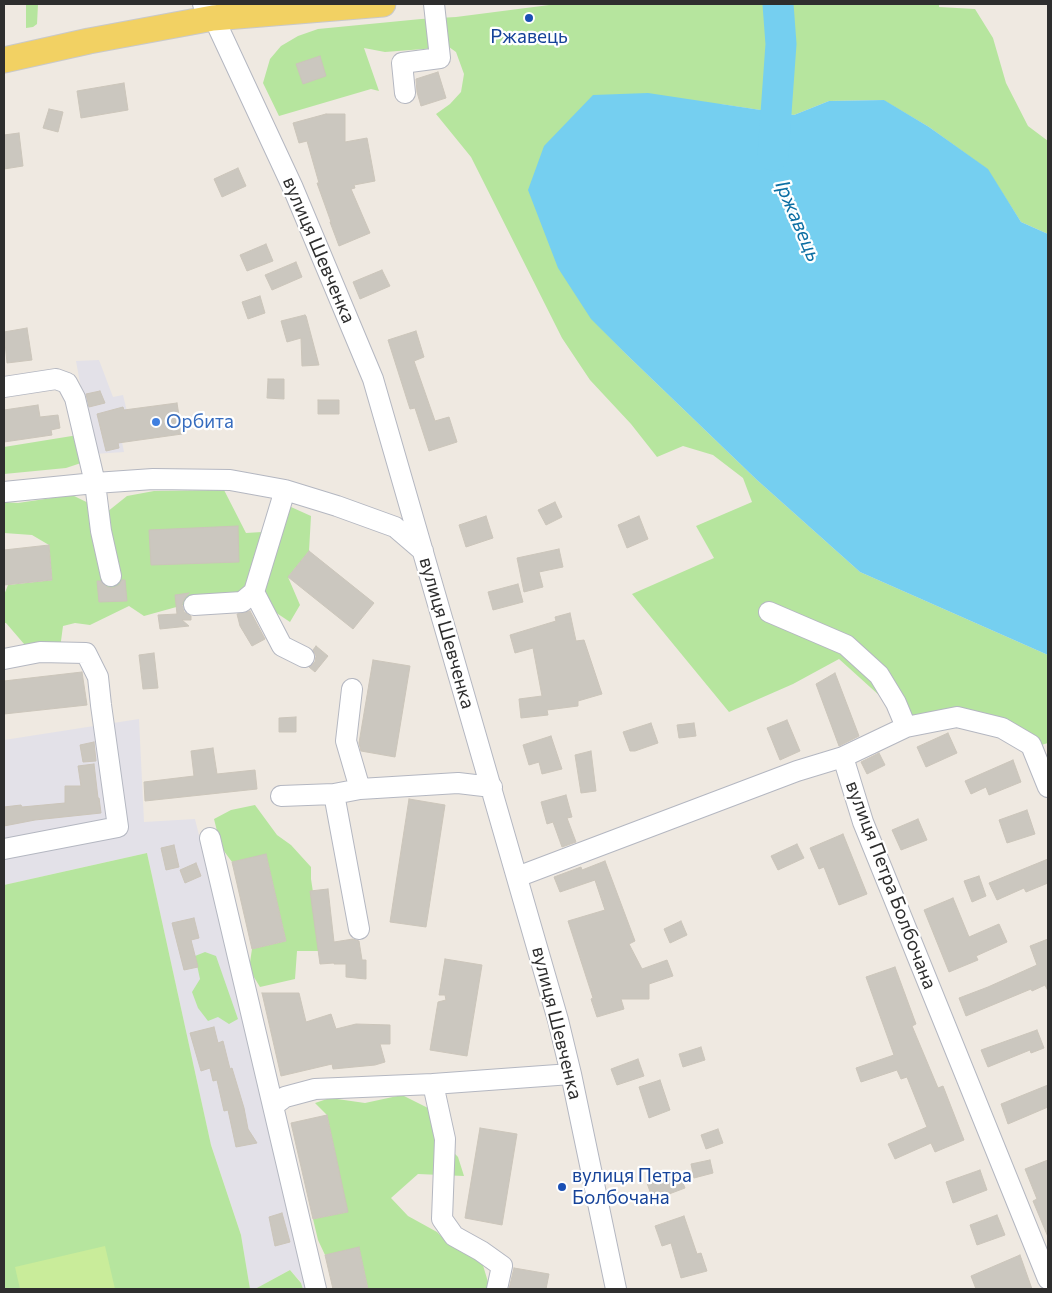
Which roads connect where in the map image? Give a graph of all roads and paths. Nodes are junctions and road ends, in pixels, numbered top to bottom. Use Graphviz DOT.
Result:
graph roads {
  1 [pos="383,4"];
  2 [pos="434,4"];
  3 [pos="208,11"];
  4 [pos="4,60"];
  5 [pos="405,94"];
  6 [pos="4,387"];
  7 [pos="94,482"];
  8 [pos="285,490"];
  9 [pos="4,492"];
  10 [pos="423,551"];
  11 [pos="111,576"];
  12 [pos="254,592"];
  13 [pos="194,605"];
  14 [pos="769,612"];
  15 [pos="304,657"];
  16 [pos="4,659"];
  17 [pos="352,689"];
  18 [pos="906,728"];
  19 [pos="843,757"];
  20 [pos="492,787"];
  21 [pos="1048,787"];
  22 [pos="360,788"];
  23 [pos="334,794"];
  24 [pos="281,796"];
  25 [pos="210,838"];
  26 [pos="4,849"];
  27 [pos="517,877"];
  28 [pos="359,928"];
  29 [pos="571,1074"];
  30 [pos="433,1084"];
  31 [pos="273,1106"];
  32 [pos="1048,1279"];
  33 [pos="316,1289"];
  34 [pos="497,1289"];
  35 [pos="616,1289"];
  1 -- 3 [label="main road"];
  2 -- 5 [label="street"];
  3 -- 4 [label="main road"];
  3 -- 10 [label="street, вулиця Шевченка"];
  6 -- 7 [label="street"];
  7 -- 8 [label="street"];
  7 -- 9 [label="street"];
  7 -- 11 [label="street"];
  8 -- 10 [label="street"];
  8 -- 12 [label="street"];
  10 -- 20 [label="street, вулиця Шевченка"];
  12 -- 13 [label="street"];
  12 -- 15 [label="street"];
  14 -- 18 [label="street"];
  16 -- 26 [label="street"];
  17 -- 22 [label="street"];
  18 -- 19 [label="street"];
  18 -- 21 [label="street"];
  19 -- 27 [label="street, вулиця Петра Болбочана"];
  19 -- 32 [label="street, вулиця Петра Болбочана"];
  20 -- 22 [label="street"];
  20 -- 27 [label="street, вулиця Шевченка"];
  22 -- 23 [label="street"];
  23 -- 24 [label="street"];
  23 -- 28 [label="street"];
  25 -- 31 [label="street"];
  27 -- 29 [label="street, вулиця Шевченка"];
  29 -- 30 [label="street"];
  29 -- 35 [label="street, вулиця Шевченка"];
  30 -- 31 [label="street"];
  30 -- 34 [label="street"];
  31 -- 33 [label="street"];
}
